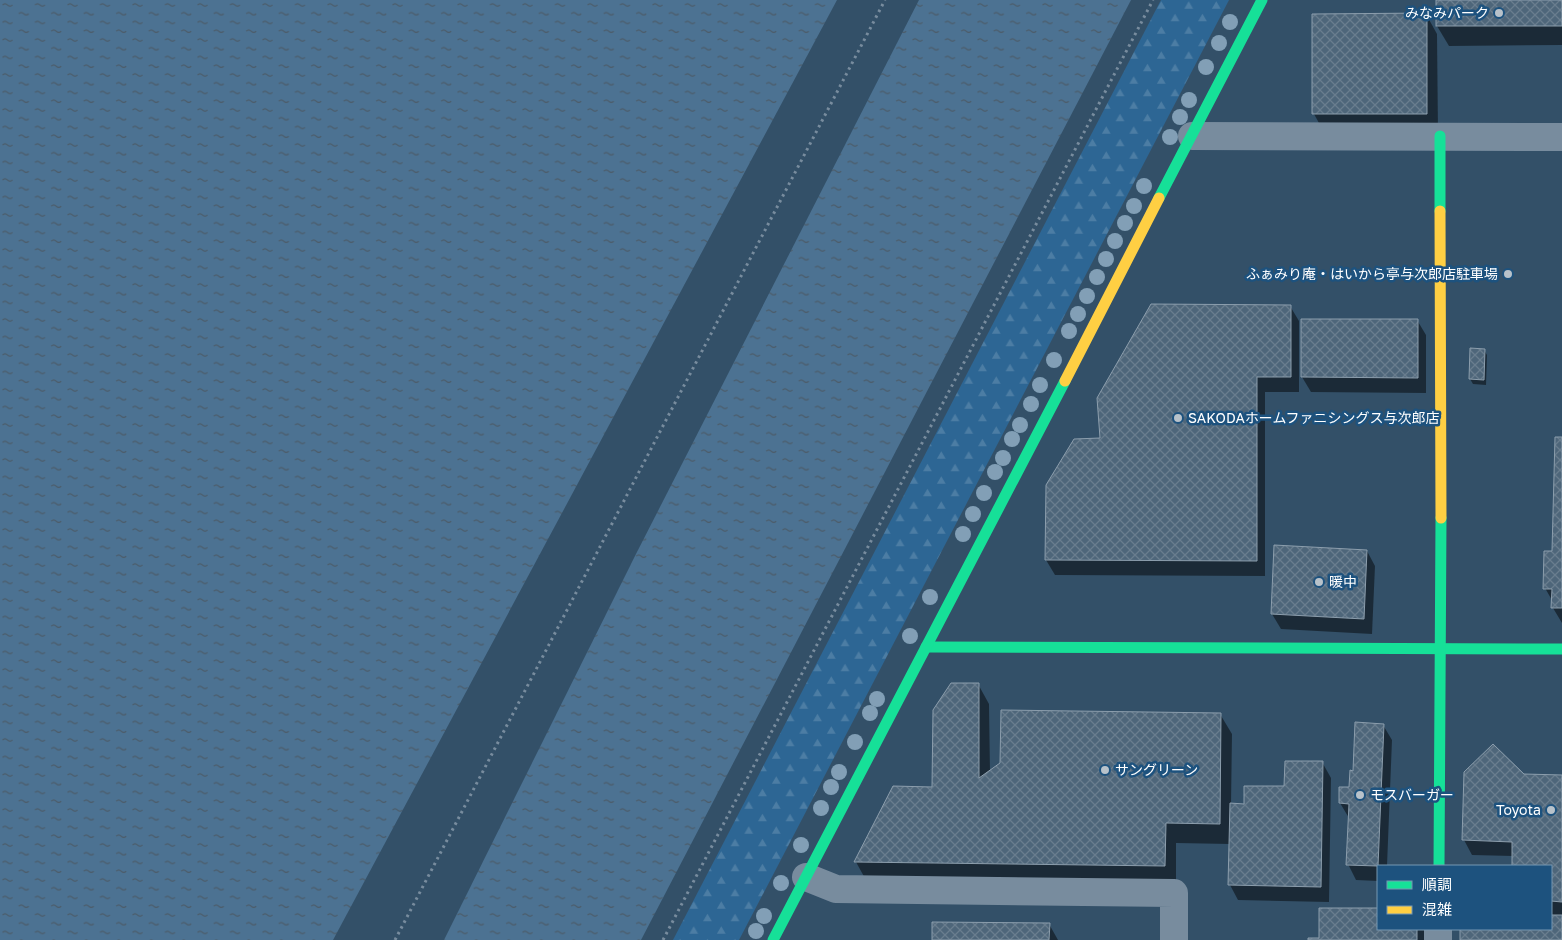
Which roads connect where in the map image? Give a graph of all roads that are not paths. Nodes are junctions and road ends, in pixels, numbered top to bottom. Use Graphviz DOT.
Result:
graph roads {
  1 [pos="1262,0"];
  2 [pos="1192,136"];
  3 [pos="1440,136"];
  4 [pos="1562,137"];
  5 [pos="926,647"];
  6 [pos="1441,648"];
  7 [pos="1562,649"];
  8 [pos="1439,865"];
  9 [pos="806,877"];
  10 [pos="773,940"];
  11 [pos="1174,940"];
  1 -- 2 [label="street"];
  2 -- 3 [label="street"];
  2 -- 5 [label="street"];
  3 -- 4 [label="street"];
  3 -- 6 [label="street"];
  5 -- 6 [label="street"];
  5 -- 9 [label="street"];
  6 -- 7 [label="street"];
  6 -- 8 [label="street"];
  9 -- 10 [label="street"];
  9 -- 11 [label="street"];
}
